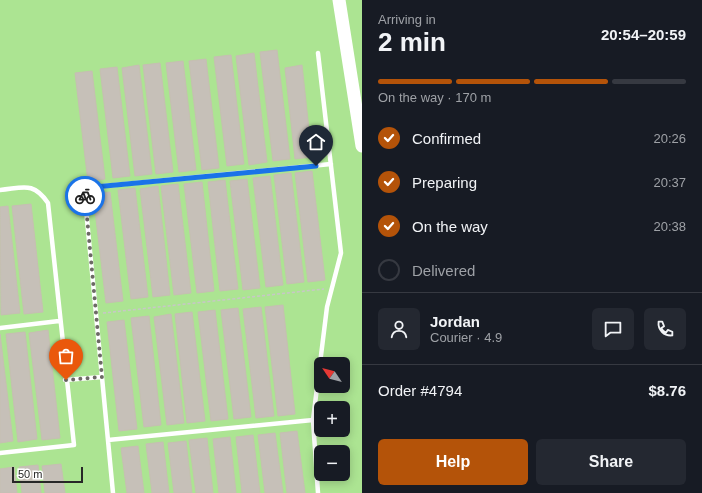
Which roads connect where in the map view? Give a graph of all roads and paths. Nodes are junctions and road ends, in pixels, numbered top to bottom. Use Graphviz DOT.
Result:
graph roads {
  1 [pos="339,0"];
  2 [pos="318,53"];
  3 [pos="362,146"];
  4 [pos="331,164"];
  5 [pos="0,190"];
  6 [pos="332,288"];
  7 [pos="96,314"];
  8 [pos="59,321"];
  9 [pos="0,328"];
  10 [pos="102,377"];
  11 [pos="66,380"];
  12 [pos="313,420"];
  13 [pos="108,440"];
  14 [pos="0,453"];
  15 [pos="113,493"];
  16 [pos="318,493"];
  1 -- 3 [label="main road"];
  2 -- 4 [label="lane"];
  4 -- 6 [label="lane"];
  4 -- 7 [label="lane"];
  5 -- 8 [label="lane"];
  6 -- 7 [label="path"];
  6 -- 12 [label="lane"];
  7 -- 10 [label="lane"];
  8 -- 9 [label="lane"];
  8 -- 11 [label="lane"];
  10 -- 11 [label="lane"];
  10 -- 13 [label="lane"];
  11 -- 14 [label="lane"];
  12 -- 13 [label="lane"];
  12 -- 16 [label="lane"];
  13 -- 15 [label="lane"];
}
